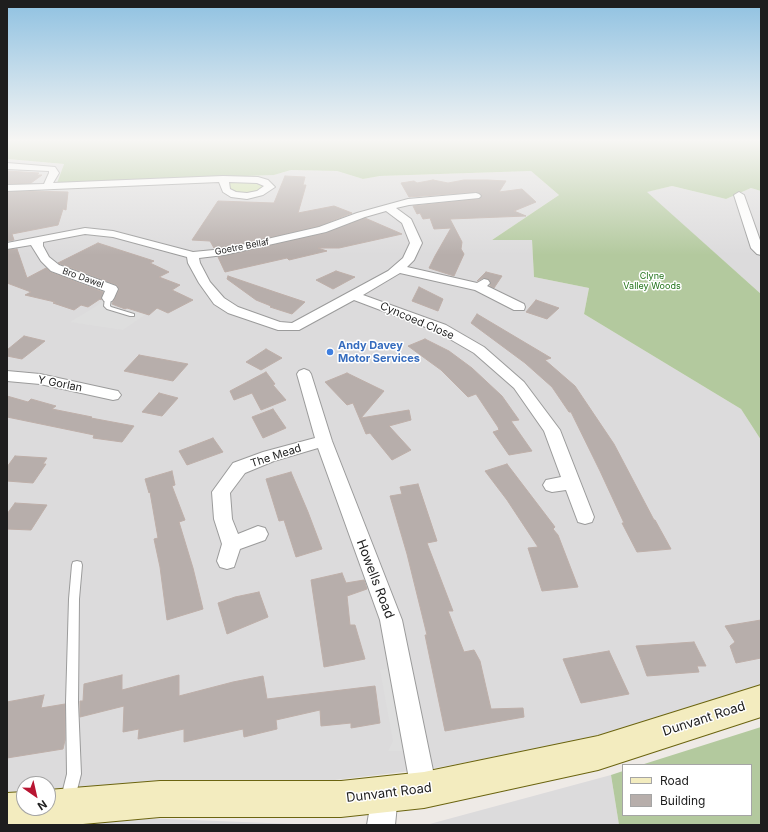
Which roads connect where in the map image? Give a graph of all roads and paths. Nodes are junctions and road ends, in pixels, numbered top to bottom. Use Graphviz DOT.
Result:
graph roads {
  1 [pos="51,178"];
  2 [pos="223,179"];
  3 [pos="47,186"];
  4 [pos="7,188"];
  5 [pos="739,195"];
  6 [pos="478,196"];
  7 [pos="387,207"];
  8 [pos="36,240"];
  9 [pos="7,246"];
  10 [pos="761,252"];
  11 [pos="193,255"];
  12 [pos="398,269"];
  13 [pos="355,296"];
  14 [pos="108,298"];
  15 [pos="519,307"];
  16 [pos="132,315"];
  17 [pos="304,374"];
  18 [pos="7,376"];
  19 [pos="113,395"];
  20 [pos="324,441"];
  21 [pos="573,483"];
  22 [pos="552,485"];
  23 [pos="586,517"];
  24 [pos="258,534"];
  25 [pos="77,565"];
  26 [pos="761,701"];
  27 [pos="424,790"];
  28 [pos="66,806"];
  29 [pos="383,810"];
  30 [pos="7,812"];
  1 -- 3 [label="street"];
  2 -- 3 [label="street"];
  3 -- 4 [label="street"];
  5 -- 10 [label="street"];
  6 -- 7 [label="street, Goetre Bellaf"];
  7 -- 11 [label="street, Goetre Bellaf"];
  7 -- 12 [label="street"];
  8 -- 9 [label="street, Goetre Bellaf"];
  8 -- 11 [label="street, Goetre Bellaf"];
  8 -- 14 [label="street, Bro Dawel"];
  11 -- 13 [label="street"];
  12 -- 13 [label="street"];
  12 -- 15 [label="street"];
  13 -- 21 [label="street, Cyncoed Close"];
  14 -- 16 [label="lane"];
  17 -- 20 [label="street, Howells Road"];
  18 -- 19 [label="street, Y Gorlan"];
  20 -- 24 [label="street, The Mead"];
  20 -- 27 [label="street, Howells Road"];
  21 -- 22 [label="street"];
  21 -- 23 [label="street, Cyncoed Close"];
  25 -- 28 [label="lane"];
  26 -- 27 [label="main road, Dunvant Road"];
  27 -- 29 [label="main road, Dunvant Road"];
  28 -- 29 [label="main road, Dunvant Road"];
  28 -- 30 [label="main road, Dunvant Road"];
}
